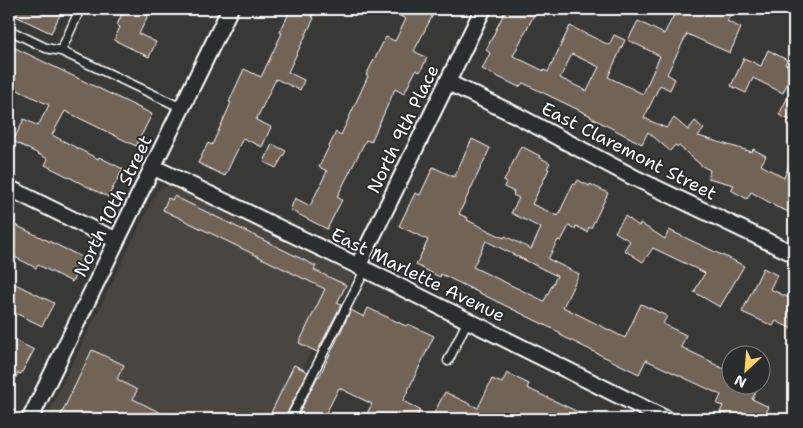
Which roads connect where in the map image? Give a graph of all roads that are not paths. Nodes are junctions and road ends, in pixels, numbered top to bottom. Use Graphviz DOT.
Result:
graph roads {
  1 [pos="80,9"];
  2 [pos="230,9"];
  3 [pos="483,9"];
  4 [pos="9,30"];
  5 [pos="61,51"];
  6 [pos="447,82"];
  7 [pos="182,108"];
  8 [pos="153,167"];
  9 [pos="9,188"];
  10 [pos="117,240"];
  11 [pos="794,254"];
  12 [pos="361,268"];
  13 [pos="468,320"];
  14 [pos="448,362"];
  15 [pos="30,419"];
  16 [pos="290,419"];
  17 [pos="666,419"];
  1 -- 5 [label="lane"];
  2 -- 7 [label="street, North 10th Street"];
  3 -- 6 [label="street, North 9th Place"];
  4 -- 5 [label="lane"];
  5 -- 7 [label="lane"];
  6 -- 11 [label="street, East Claremont Street"];
  6 -- 12 [label="street, North 9th Place"];
  7 -- 8 [label="street, North 10th Street"];
  8 -- 10 [label="street, North 10th Street"];
  8 -- 12 [label="street, East Marlette Avenue"];
  9 -- 10 [label="street"];
  10 -- 15 [label="street, North 10th Street"];
  12 -- 13 [label="street, East Marlette Avenue"];
  12 -- 16 [label="lane"];
  13 -- 14 [label="lane"];
  13 -- 17 [label="street, East Marlette Avenue"];
}
